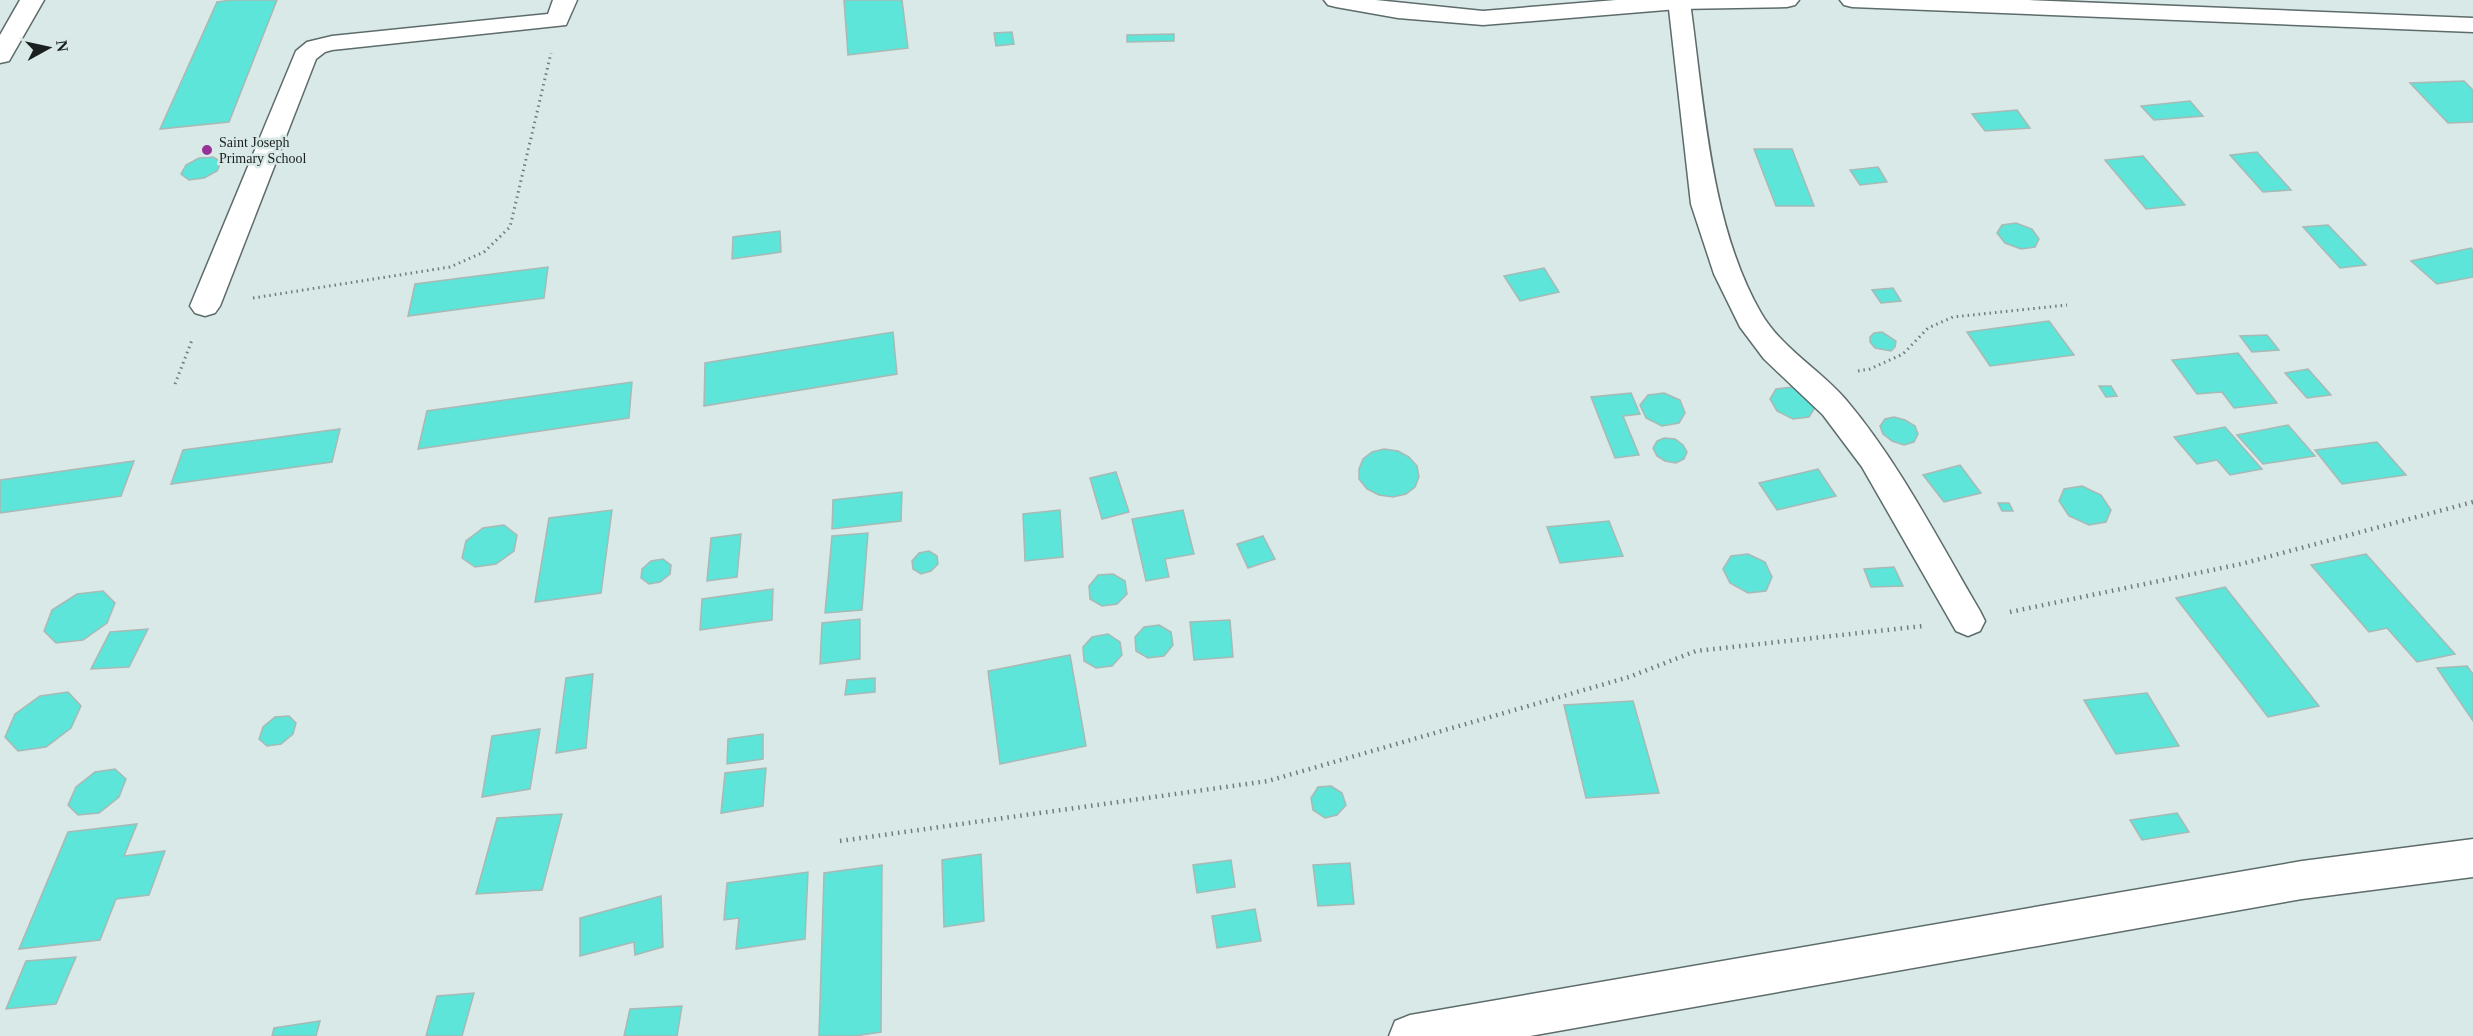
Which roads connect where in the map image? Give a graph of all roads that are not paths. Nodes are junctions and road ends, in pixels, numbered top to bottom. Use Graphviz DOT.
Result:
graph roads {
  1 [pos="32,0"];
  2 [pos="1336,0"];
  3 [pos="1787,0"];
  4 [pos="1852,0"];
  5 [pos="1678,2"];
  6 [pos="562,10"];
  7 [pos="2473,25"];
  8 [pos="0,56"];
  9 [pos="205,306"];
  10 [pos="1968,621"];
  11 [pos="2473,858"];
  12 [pos="1410,1036"];
  1 -- 8 [label="street"];
  2 -- 5 [label="street"];
  3 -- 5 [label="street"];
  4 -- 7 [label="street"];
  5 -- 10 [label="street"];
  6 -- 9 [label="street"];
  11 -- 12 [label="street"];
}
